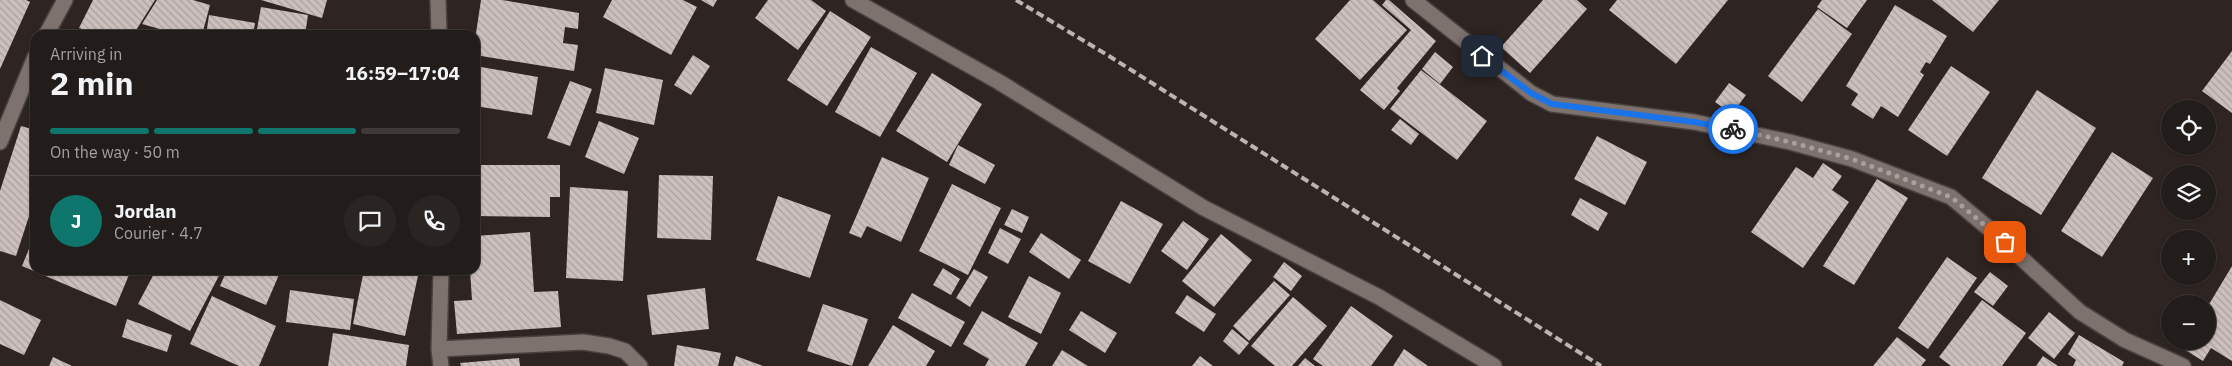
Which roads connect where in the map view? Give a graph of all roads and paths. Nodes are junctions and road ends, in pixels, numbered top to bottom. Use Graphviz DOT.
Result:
graph roads {
  1 [pos="64,0"];
  2 [pos="438,0"];
  3 [pos="853,0"];
  4 [pos="1413,0"];
  5 [pos="49,30"];
  6 [pos="439,30"];
  7 [pos="30,69"];
  8 [pos="0,142"];
  9 [pos="441,275"];
  10 [pos="439,349"];
  11 [pos="441,366"];
  12 [pos="640,366"];
  13 [pos="1494,366"];
  14 [pos="2183,366"];
  1 -- 5 [label="street"];
  2 -- 6 [label="street"];
  3 -- 13 [label="street"];
  4 -- 14 [label="street"];
  7 -- 8 [label="street"];
  9 -- 10 [label="street"];
  10 -- 11 [label="street"];
  10 -- 12 [label="street"];
}
